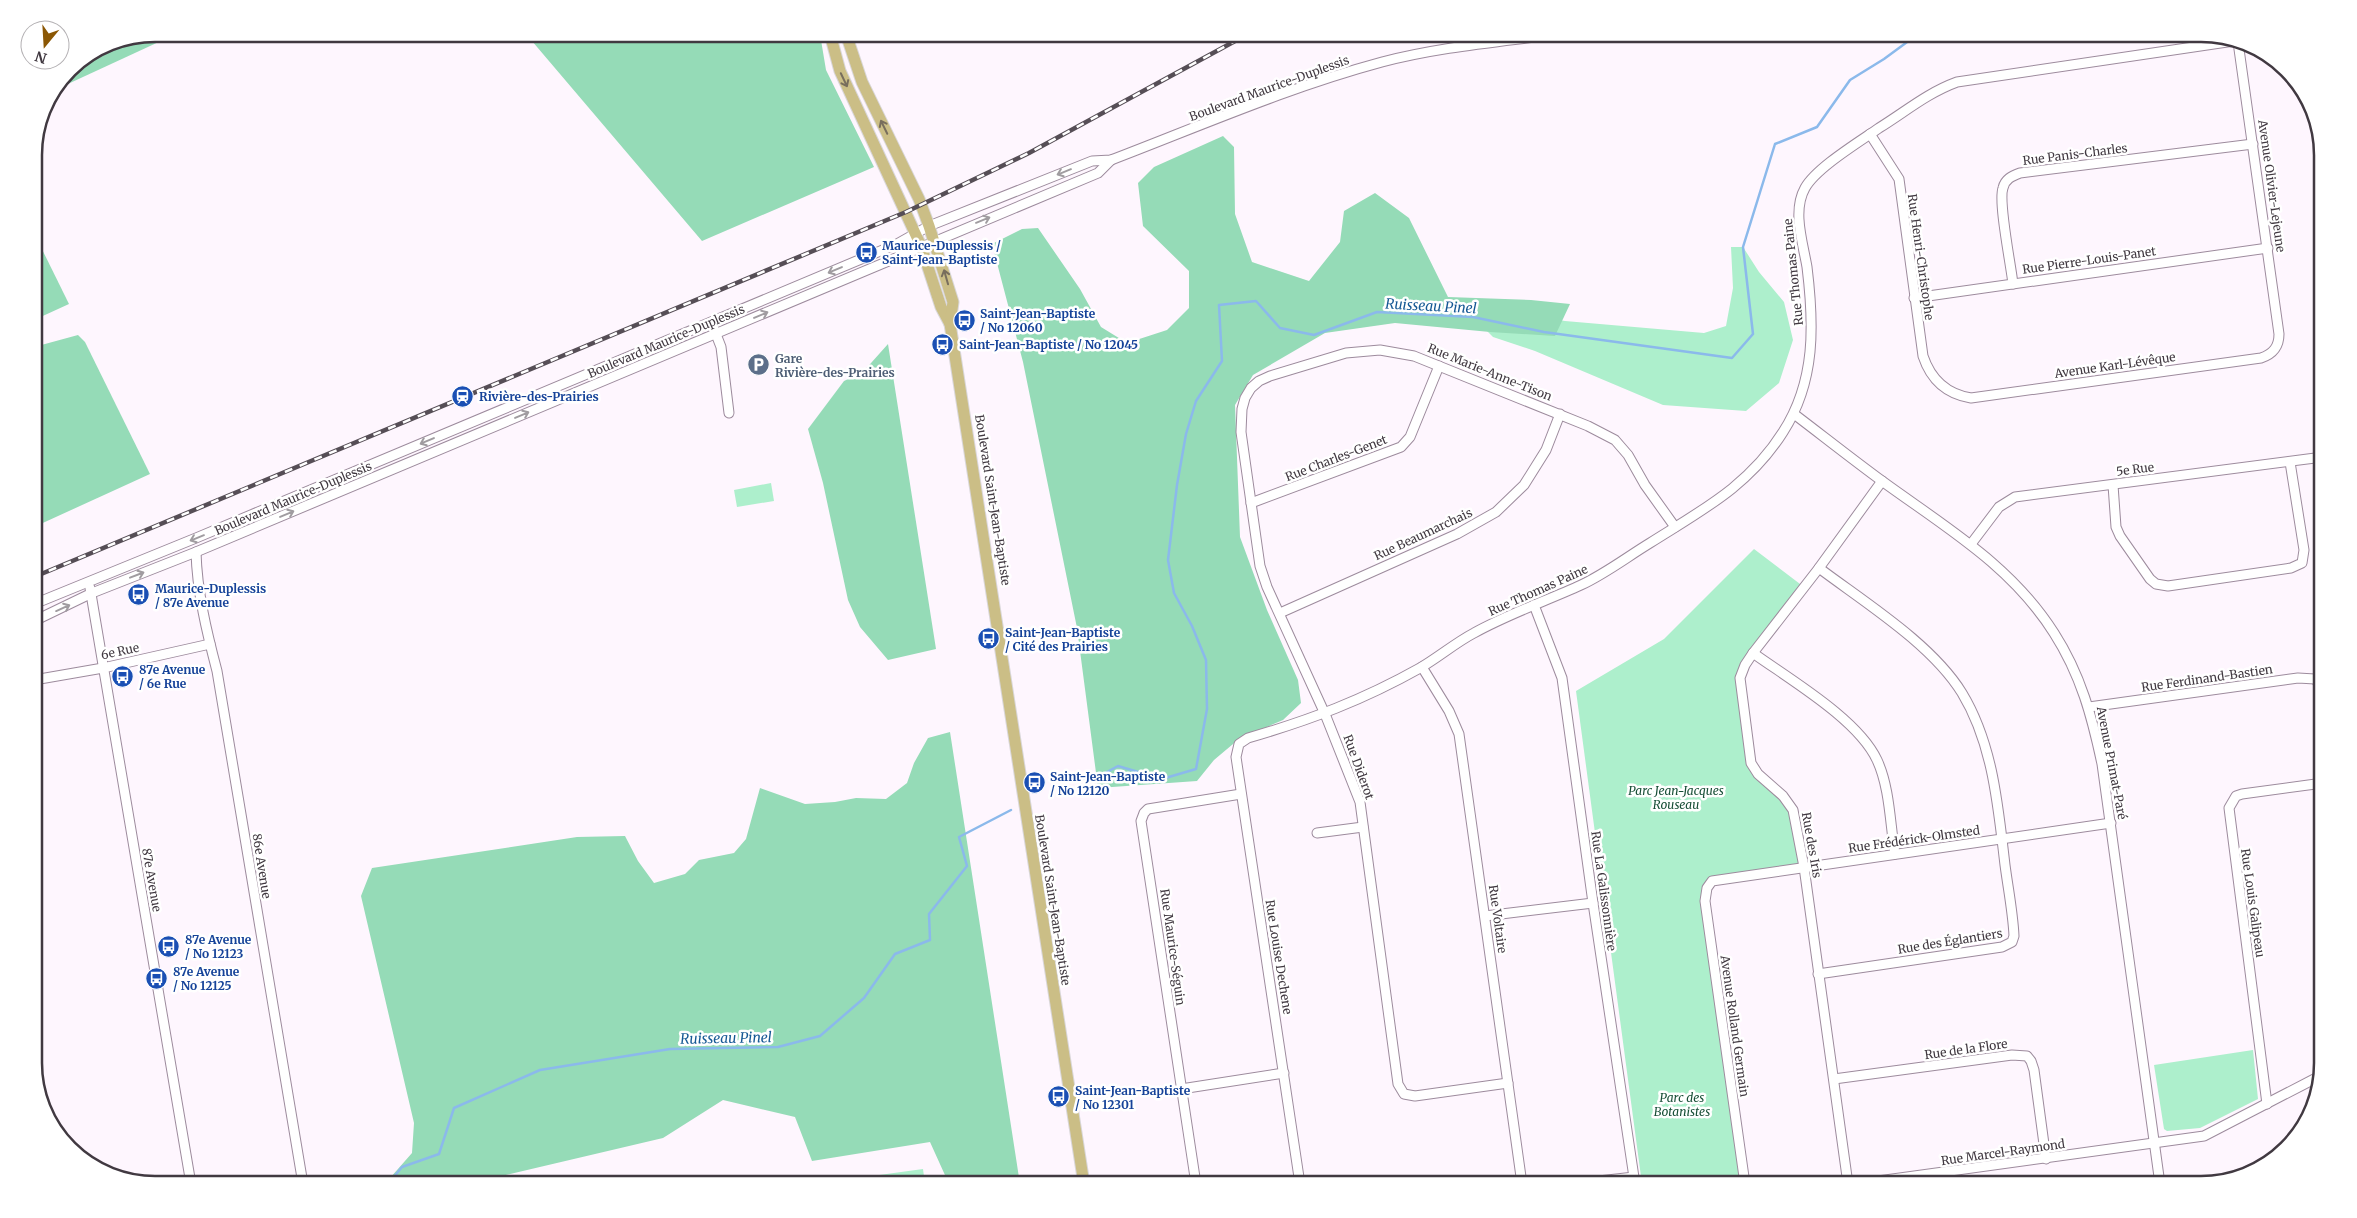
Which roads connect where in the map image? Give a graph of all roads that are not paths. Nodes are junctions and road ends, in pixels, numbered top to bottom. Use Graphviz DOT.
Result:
graph roads {
  1 [pos="832,42"];
  2 [pos="849,42"];
  3 [pos="1503,42"];
  4 [pos="2220,44"];
  5 [pos="2239,49"];
  6 [pos="1870,134"];
  7 [pos="2253,144"];
  8 [pos="1111,160"];
  9 [pos="929,226"];
  10 [pos="915,233"];
  11 [pos="934,240"];
  12 [pos="922,246"];
  13 [pos="2268,248"];
  14 [pos="2013,284"];
  15 [pos="1914,298"];
  16 [pos="711,322"];
  17 [pos="950,324"];
  18 [pos="716,333"];
  19 [pos="2279,334"];
  20 [pos="1439,366"];
  21 [pos="1941,386"];
  22 [pos="1251,388"];
  23 [pos="728,413"];
  24 [pos="1560,414"];
  25 [pos="1794,414"];
  26 [pos="2314,458"];
  27 [pos="2290,462"];
  28 [pos="1882,481"];
  29 [pos="2113,484"];
  30 [pos="1251,503"];
  31 [pos="1674,527"];
  32 [pos="1971,544"];
  33 [pos="196,552"];
  34 [pos="1819,568"];
  35 [pos="89,581"];
  36 [pos="92,593"];
  37 [pos="43,600"];
  38 [pos="1534,605"];
  39 [pos="1280,613"];
  40 [pos="43,617"];
  41 [pos="210,644"];
  42 [pos="1753,653"];
  43 [pos="1422,667"];
  44 [pos="103,668"];
  45 [pos="43,678"];
  46 [pos="2314,680"];
  47 [pos="2089,707"];
  48 [pos="1325,714"];
  49 [pos="1248,738"];
  50 [pos="2314,784"];
  51 [pos="1241,794"];
  52 [pos="2111,823"];
  53 [pos="1363,827"];
  54 [pos="1317,833"];
  55 [pos="2002,839"];
  56 [pos="1895,854"];
  57 [pos="1804,867"];
  58 [pos="1720,879"];
  59 [pos="1592,903"];
  60 [pos="1485,916"];
  61 [pos="1818,974"];
  62 [pos="1284,1073"];
  63 [pos="1834,1079"];
  64 [pos="2314,1079"];
  65 [pos="1508,1083"];
  66 [pos="1181,1089"];
  67 [pos="2267,1104"];
  68 [pos="2154,1143"];
  69 [pos="2046,1159"];
  70 [pos="190,1176"];
  71 [pos="302,1176"];
  72 [pos="1083,1176"];
  73 [pos="1195,1176"];
  74 [pos="1299,1176"];
  75 [pos="1521,1176"];
  76 [pos="1633,1176"];
  77 [pos="1744,1176"];
  78 [pos="1847,1176"];
  79 [pos="1917,1176"];
  80 [pos="2159,1176"];
  1 -- 10 [label="main road, Boulevard Saint-Jean-Baptiste, one-way"];
  9 -- 2 [label="main road, Boulevard Saint-Jean-Baptiste, one-way"];
  3 -- 8 [label="street, Boulevard Maurice-Duplessis"];
  4 -- 6 [label="street, Rue Thomas Paine"];
  5 -- 7 [label="street, Avenue Olivier-Lejeune"];
  6 -- 15 [label="street, Rue Henri-Christophe"];
  6 -- 25 [label="street, Rue Thomas Paine"];
  7 -- 13 [label="street, Avenue Olivier-Lejeune"];
  7 -- 14 [label="street, Rue Panis-Charles"];
  8 -- 9 [label="street, Boulevard Maurice-Duplessis, one-way"];
  11 -- 8 [label="street, Boulevard Maurice-Duplessis, one-way"];
  9 -- 10 [label="street, Boulevard Maurice-Duplessis"];
  9 -- 11 [label="main road, Boulevard Saint-Jean-Baptiste"];
  10 -- 12 [label="main road, Boulevard Saint-Jean-Baptiste"];
  10 -- 16 [label="street, Boulevard Maurice-Duplessis, one-way"];
  11 -- 12 [label="street, Boulevard Maurice-Duplessis"];
  17 -- 11 [label="main road, Boulevard Saint-Jean-Baptiste, one-way"];
  12 -- 17 [label="main road, Boulevard Saint-Jean-Baptiste"];
  18 -- 12 [label="street, Boulevard Maurice-Duplessis, one-way"];
  13 -- 14 [label="street, Rue Pierre-Louis-Panet"];
  13 -- 19 [label="street, Avenue Olivier-Lejeune"];
  14 -- 15 [label="street, Rue Pierre-Louis-Panet"];
  15 -- 21 [label="street, Rue Henri-Christophe"];
  16 -- 18 [label="street"];
  16 -- 35 [label="street, Boulevard Maurice-Duplessis, one-way"];
  17 -- 72 [label="main road, Boulevard Saint-Jean-Baptiste"];
  18 -- 23 [label="street"];
  33 -- 18 [label="street, Boulevard Maurice-Duplessis, one-way"];
  19 -- 21 [label="street, Avenue Karl-Lévêque"];
  20 -- 22 [label="street, Rue Marie-Anne-Tison"];
  20 -- 24 [label="street, Rue Marie-Anne-Tison"];
  20 -- 30 [label="street, Rue Charles-Genet"];
  22 -- 30 [label="street, Rue Diderot"];
  24 -- 31 [label="street, Rue Marie-Anne-Tison"];
  24 -- 39 [label="street, Rue Beaumarchais"];
  25 -- 28 [label="street, Avenue Primat-Paré"];
  25 -- 31 [label="street, Rue Thomas Paine"];
  26 -- 27 [label="street, 5e Rue"];
  27 -- 29 [label="street, 5e Rue"];
  27 -- 29 [label="street"];
  28 -- 32 [label="street, Avenue Primat-Paré"];
  28 -- 34 [label="street, Rue des Iris"];
  29 -- 32 [label="street, 5e Rue"];
  30 -- 39 [label="street, Rue Diderot"];
  31 -- 38 [label="street, Rue Thomas Paine"];
  32 -- 47 [label="street, Avenue Primat-Paré"];
  36 -- 33 [label="street, Boulevard Maurice-Duplessis, one-way"];
  33 -- 41 [label="street, 86e Avenue"];
  34 -- 42 [label="street, Rue des Iris"];
  34 -- 55 [label="street"];
  35 -- 36 [label="street, 87e Avenue"];
  35 -- 37 [label="street, Boulevard Maurice-Duplessis"];
  40 -- 36 [label="street, Boulevard Maurice-Duplessis, one-way"];
  36 -- 44 [label="street, 87e Avenue"];
  38 -- 43 [label="street, Rue Thomas Paine"];
  38 -- 59 [label="street, Rue La Galissonnière"];
  39 -- 48 [label="street, Rue Diderot"];
  41 -- 44 [label="street, 6e Rue"];
  41 -- 71 [label="street, 86e Avenue"];
  42 -- 56 [label="street"];
  42 -- 57 [label="street, Rue des Iris"];
  43 -- 48 [label="street, Rue Thomas Paine"];
  43 -- 60 [label="street, Rue Voltaire"];
  44 -- 45 [label="street, 6e Rue"];
  44 -- 70 [label="street, 87e Avenue"];
  46 -- 47 [label="street, Rue Ferdinand-Bastien"];
  47 -- 52 [label="street, Avenue Primat-Paré"];
  48 -- 49 [label="street, Rue Thomas Paine"];
  48 -- 53 [label="street, Rue Diderot"];
  49 -- 51 [label="street, Rue Louise Dechene"];
  50 -- 67 [label="street, Rue Louis Galipeau"];
  51 -- 62 [label="street, Rue Louise Dechene"];
  51 -- 66 [label="street, Rue Maurice-Séguin"];
  52 -- 55 [label="street, Rue Frédérick-Olmsted"];
  52 -- 68 [label="street, Avenue Primat-Paré"];
  53 -- 54 [label="street"];
  53 -- 65 [label="street, Rue Diderot"];
  55 -- 56 [label="street, Rue Frédérick-Olmsted"];
  55 -- 61 [label="street, Rue des Églantiers"];
  56 -- 57 [label="street, Rue Frédérick-Olmsted"];
  57 -- 58 [label="street, Rue Frédérick-Olmsted"];
  57 -- 61 [label="street, Rue des Iris"];
  58 -- 77 [label="street, Avenue Rolland Germain"];
  59 -- 60 [label="street"];
  59 -- 76 [label="street, Rue La Galissonnière"];
  60 -- 65 [label="street, Rue Voltaire"];
  61 -- 63 [label="street, Rue des Iris"];
  62 -- 66 [label="street"];
  62 -- 74 [label="street, Rue Louise Dechene"];
  63 -- 69 [label="street, Rue de la Flore"];
  63 -- 78 [label="street, Rue des Iris"];
  64 -- 67 [label="street"];
  65 -- 75 [label="street, Rue Voltaire"];
  66 -- 73 [label="street, Rue Maurice-Séguin"];
  67 -- 68 [label="street"];
  68 -- 69 [label="street, Rue Marcel-Raymond"];
  68 -- 80 [label="street, Avenue Primat-Paré"];
  69 -- 79 [label="street, Rue Marcel-Raymond"];
}
